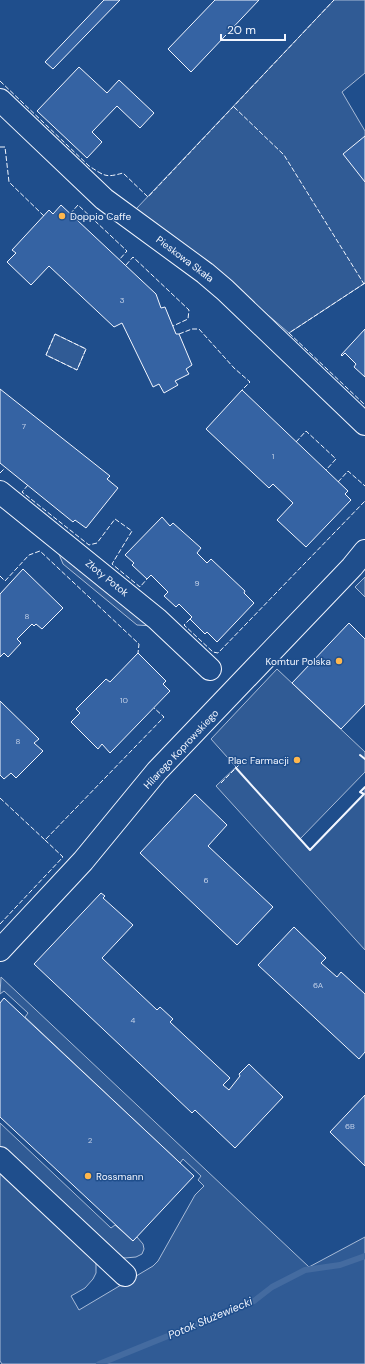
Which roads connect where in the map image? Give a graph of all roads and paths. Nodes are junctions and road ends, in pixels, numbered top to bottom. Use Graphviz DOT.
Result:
graph roads {
  1 [pos="0,100"];
  2 [pos="365,424"];
  3 [pos="0,492"];
  4 [pos="365,551"];
  5 [pos="210,669"];
  6 [pos="0,950"];
  7 [pos="0,1158"];
  8 [pos="125,1275"];
  1 -- 2 [label="street, Pieskowa Skała"];
  3 -- 5 [label="street, Złoty Potok"];
  4 -- 6 [label="street, Hilarego Koprowskiego"];
  7 -- 8 [label="street"];
}
